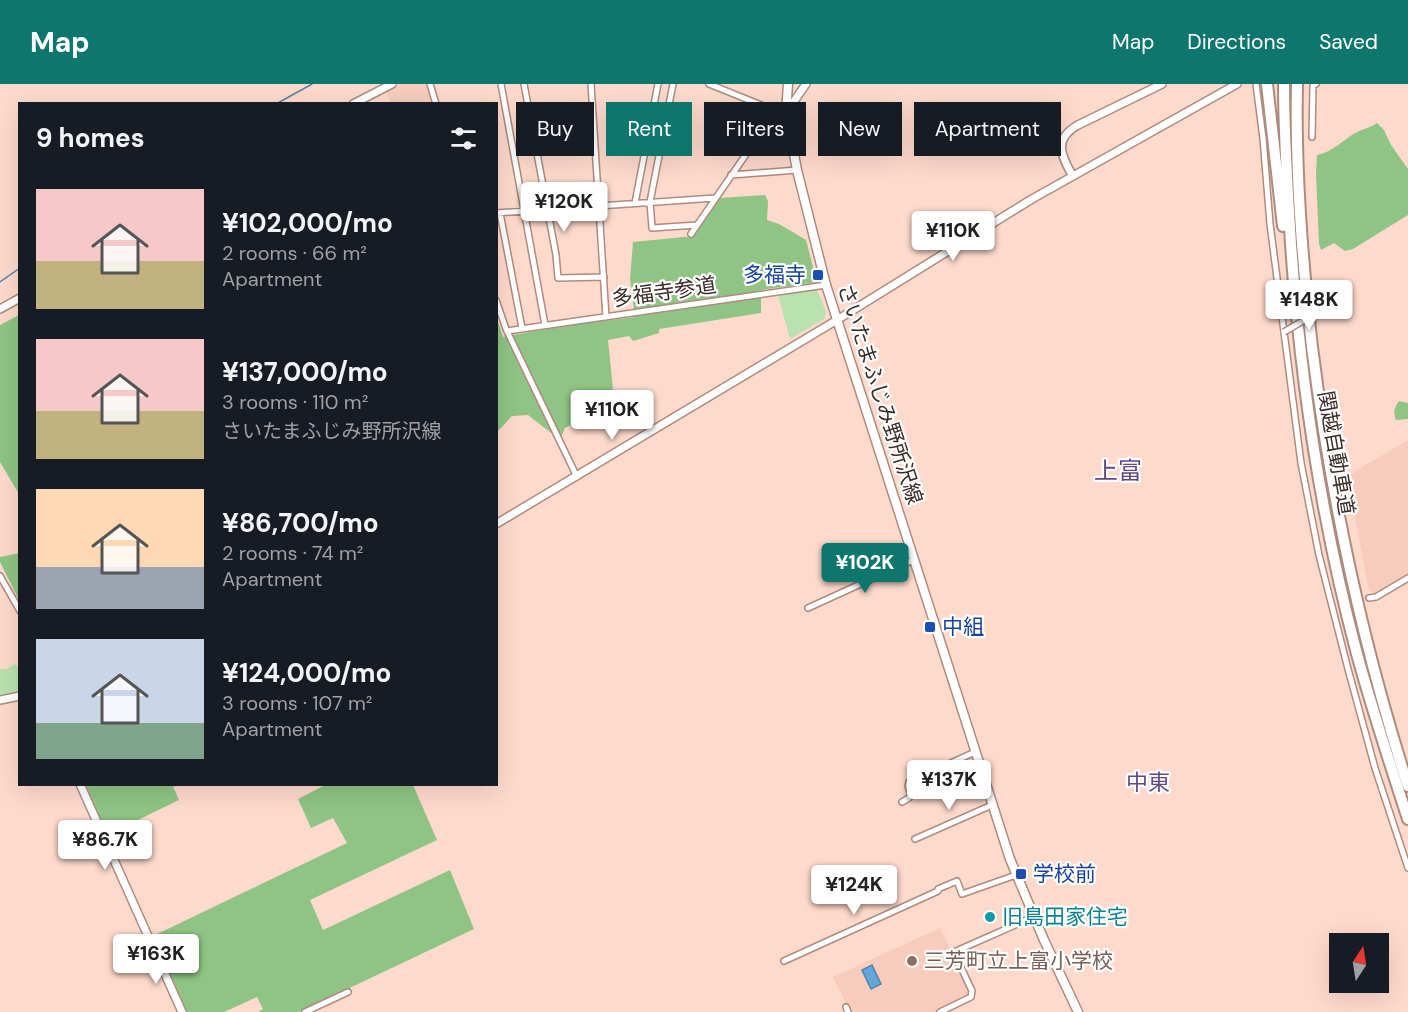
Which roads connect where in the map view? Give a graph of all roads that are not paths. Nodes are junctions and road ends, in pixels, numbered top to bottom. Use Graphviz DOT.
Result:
graph roads {
  1 [pos="392,84"];
  2 [pos="430,84"];
  3 [pos="501,84"];
  4 [pos="525,84"];
  5 [pos="591,84"];
  6 [pos="658,84"];
  7 [pos="673,84"];
  8 [pos="709,84"];
  9 [pos="788,84"];
  10 [pos="806,84"];
  11 [pos="1162,84"];
  12 [pos="1238,84"];
  13 [pos="1256,84"];
  14 [pos="1267,84"];
  15 [pos="1284,84"];
  16 [pos="1297,84"];
  17 [pos="1316,84"];
  18 [pos="358,102"];
  19 [pos="435,102"];
  20 [pos="528,102"];
  21 [pos="592,102"];
  22 [pos="655,102"];
  23 [pos="669,102"];
  24 [pos="754,102"];
  25 [pos="787,102"];
  26 [pos="794,102"];
  27 [pos="1312,137"];
  28 [pos="594,138"];
  29 [pos="537,156"];
  30 [pos="644,156"];
  31 [pos="659,156"];
  32 [pos="743,156"];
  33 [pos="794,156"];
  34 [pos="797,170"];
  35 [pos="730,174"];
  36 [pos="1072,175"];
  37 [pos="715,198"];
  38 [pos="650,202"];
  39 [pos="635,203"];
  40 [pos="600,205"];
  41 [pos="547,210"];
  42 [pos="524,212"];
  43 [pos="498,213"];
  44 [pos="697,225"];
  45 [pos="691,234"];
  46 [pos="604,277"];
  47 [pos="826,285"];
  48 [pos="18,299"];
  49 [pos="1295,303"];
  50 [pos="498,306"];
  51 [pos="0,309"];
  52 [pos="1323,309"];
  53 [pos="606,317"];
  54 [pos="837,320"];
  55 [pos="545,325"];
  56 [pos="522,328"];
  57 [pos="507,331"];
  58 [pos="1284,332"];
  59 [pos="577,477"];
  60 [pos="498,523"];
  61 [pos="913,560"];
  62 [pos="0,576"];
  63 [pos="1408,578"];
  64 [pos="1369,598"];
  65 [pos="18,607"];
  66 [pos="808,608"];
  67 [pos="18,696"];
  68 [pos="0,700"];
  69 [pos="975,752"];
  70 [pos="81,786"];
  71 [pos="1408,786"];
  72 [pos="902,802"];
  73 [pos="992,805"];
  74 [pos="1408,819"];
  75 [pos="915,839"];
  76 [pos="1408,868"];
  77 [pos="1016,875"];
  78 [pos="1033,917"];
  79 [pos="784,961"];
  80 [pos="348,992"];
  81 [pos="182,1012"];
  82 [pos="305,1012"];
  83 [pos="940,1012"];
  84 [pos="1078,1012"];
  1 -- 18 [label="street"];
  2 -- 19 [label="street"];
  3 -- 42 [label="street"];
  4 -- 20 [label="street"];
  5 -- 21 [label="street"];
  6 -- 22 [label="street"];
  7 -- 23 [label="street"];
  8 -- 24 [label="street"];
  9 -- 25 [label="main road, さいたまふじみ野所沢線"];
  10 -- 26 [label="street"];
  11 -- 36 [label="street"];
  12 -- 36 [label="street"];
  13 -- 58 [label="street"];
  14 -- 49 [label="highway"];
  15 -- 49 [label="highway, 関越自動車道"];
  16 -- 71 [label="highway, 関越自動車道"];
  17 -- 27 [label="street"];
  28 -- 40 [label="street"];
  29 -- 41 [label="street"];
  30 -- 39 [label="street"];
  31 -- 38 [label="street"];
  32 -- 35 [label="street"];
  33 -- 34 [label="main road, さいたまふじみ野所沢線"];
  34 -- 35 [label="street"];
  34 -- 47 [label="main road, さいたまふじみ野所沢線"];
  35 -- 37 [label="street"];
  36 -- 54 [label="street"];
  37 -- 38 [label="street"];
  37 -- 44 [label="street"];
  38 -- 39 [label="street"];
  38 -- 44 [label="street"];
  39 -- 40 [label="street"];
  40 -- 41 [label="street"];
  40 -- 46 [label="street"];
  41 -- 42 [label="street"];
  41 -- 46 [label="street"];
  42 -- 43 [label="street"];
  42 -- 55 [label="street"];
  43 -- 56 [label="street"];
  44 -- 45 [label="street"];
  46 -- 53 [label="street"];
  47 -- 53 [label="street, 多福寺参道"];
  47 -- 54 [label="main road, さいたまふじみ野所沢線"];
  48 -- 51 [label="street"];
  49 -- 74 [label="highway, 関越自動車道"];
  50 -- 57 [label="street"];
  52 -- 58 [label="street, bridge"];
  53 -- 55 [label="street, 多福寺参道"];
  54 -- 59 [label="street"];
  54 -- 61 [label="main road, さいたまふじみ野所沢線"];
  55 -- 56 [label="street, 多福寺参道"];
  56 -- 57 [label="street, 多福寺参道"];
  57 -- 59 [label="street"];
  58 -- 76 [label="street"];
  59 -- 60 [label="street"];
  61 -- 66 [label="street"];
  61 -- 69 [label="main road, さいたまふじみ野所沢線"];
  62 -- 65 [label="street"];
  63 -- 64 [label="street"];
  67 -- 68 [label="street"];
  69 -- 72 [label="street"];
  69 -- 73 [label="main road, さいたまふじみ野所沢線"];
  70 -- 81 [label="street"];
  73 -- 75 [label="street"];
  73 -- 77 [label="main road, さいたまふじみ野所沢線"];
  77 -- 78 [label="main road, さいたまふじみ野所沢線"];
  77 -- 79 [label="street"];
  78 -- 83 [label="street"];
  78 -- 84 [label="main road, さいたまふじみ野所沢線"];
  80 -- 82 [label="street"];
}
